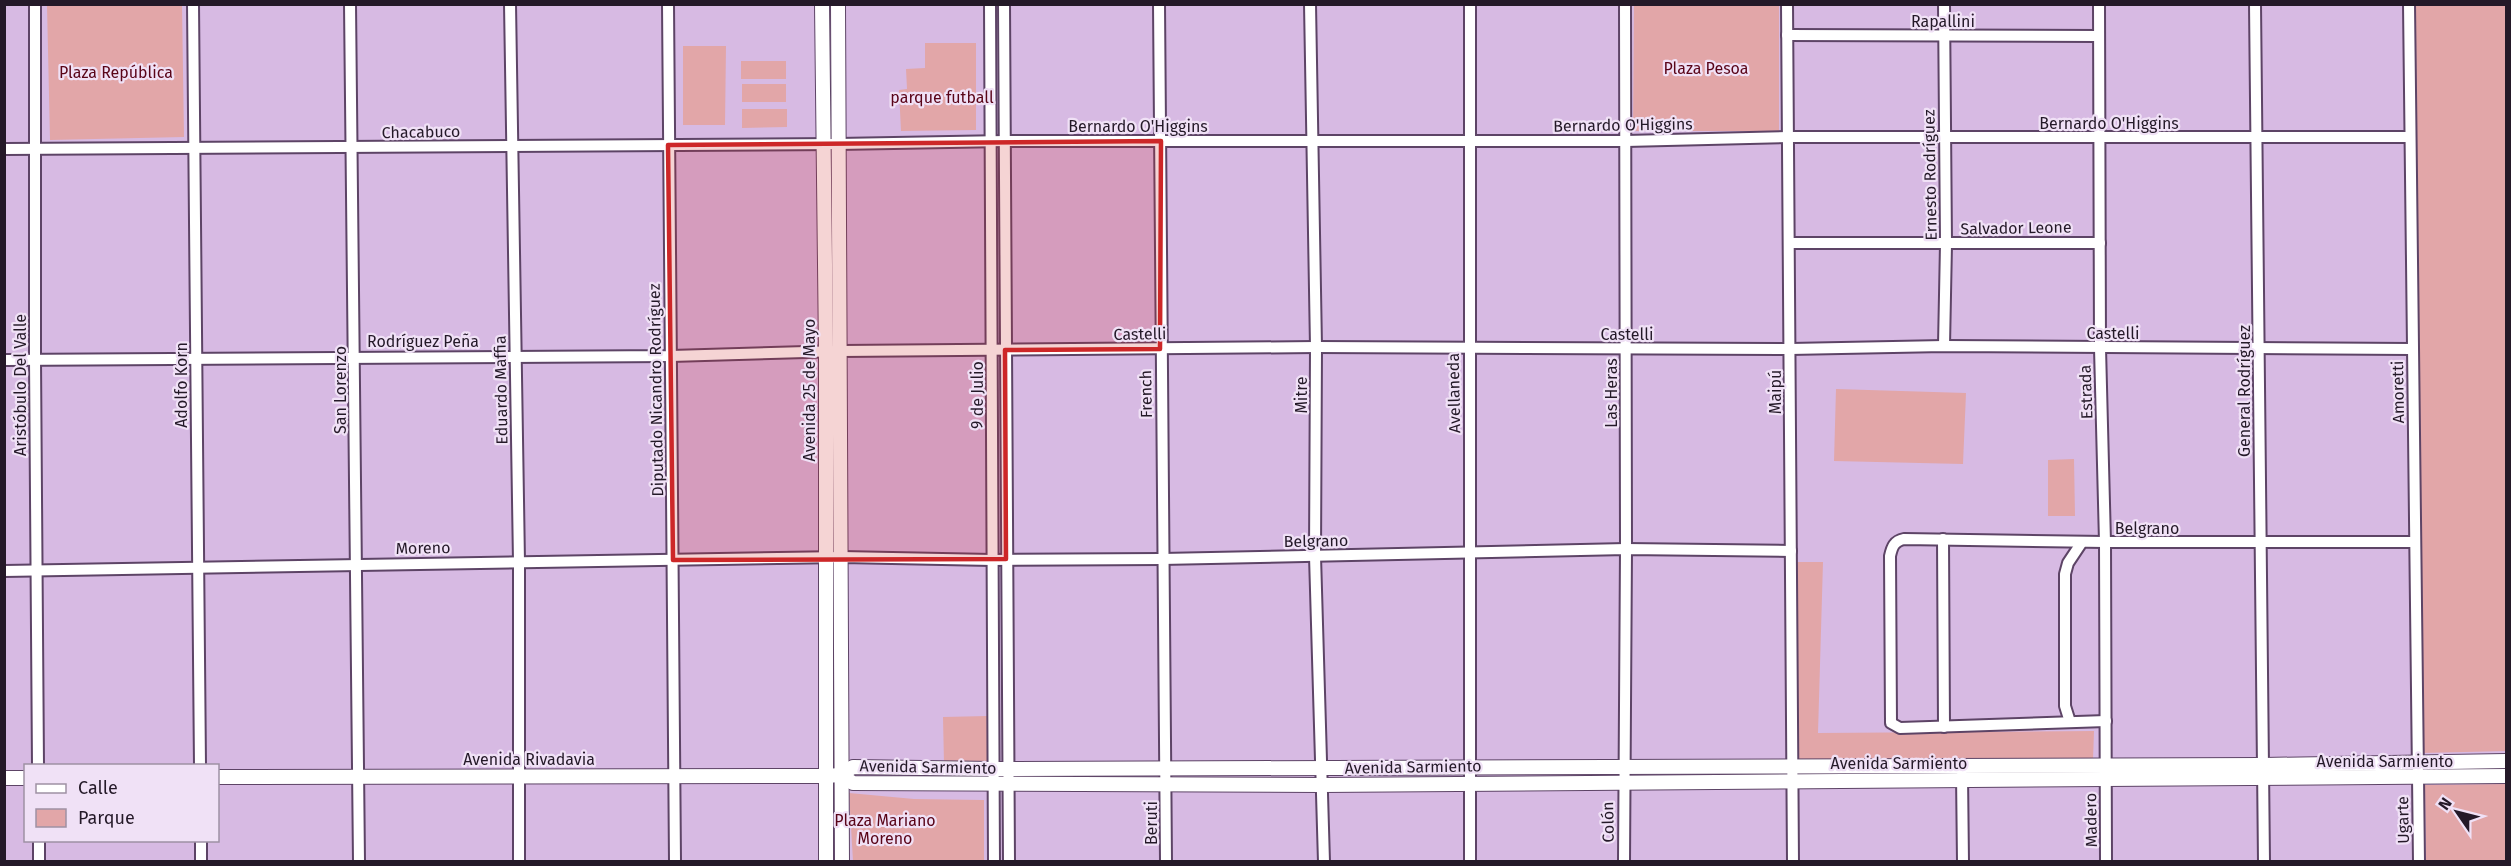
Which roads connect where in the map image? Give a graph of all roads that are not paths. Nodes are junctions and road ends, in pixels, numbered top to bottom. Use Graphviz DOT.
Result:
graph roads {
  1 [pos="35,4"];
  2 [pos="193,4"];
  3 [pos="350,4"];
  4 [pos="510,4"];
  5 [pos="668,4"];
  6 [pos="822,4"];
  7 [pos="838,4"];
  8 [pos="990,4"];
  9 [pos="1004,4"];
  10 [pos="1159,4"];
  11 [pos="1310,4"];
  12 [pos="1470,4"];
  13 [pos="1625,4"];
  14 [pos="1787,4"];
  15 [pos="1944,4"];
  16 [pos="2099,4"];
  17 [pos="2255,4"];
  18 [pos="2409,4"];
  19 [pos="1787,35"];
  20 [pos="1943,36"];
  21 [pos="2099,36"];
  22 [pos="2257,136"];
  23 [pos="1789,137"];
  24 [pos="1944,137"];
  25 [pos="2409,137"];
  26 [pos="2099,138"];
  27 [pos="992,141"];
  28 [pos="1005,141"];
  29 [pos="1161,141"];
  30 [pos="1471,141"];
  31 [pos="1626,141"];
  32 [pos="1312,142"];
  33 [pos="824,144"];
  34 [pos="838,144"];
  35 [pos="668,146"];
  36 [pos="196,147"];
  37 [pos="512,147"];
  38 [pos="37,148"];
  39 [pos="353,148"];
  40 [pos="4,149"];
  41 [pos="1789,243"];
  42 [pos="2100,243"];
  43 [pos="1946,244"];
  44 [pos="1944,346"];
  45 [pos="1316,347"];
  46 [pos="2100,348"];
  47 [pos="2258,348"];
  48 [pos="1160,349"];
  49 [pos="1468,349"];
  50 [pos="1626,349"];
  51 [pos="1790,349"];
  52 [pos="2412,349"];
  53 [pos="1005,350"];
  54 [pos="826,351"];
  55 [pos="841,351"];
  56 [pos="992,351"];
  57 [pos="355,356"];
  58 [pos="515,356"];
  59 [pos="672,356"];
  60 [pos="196,359"];
  61 [pos="4,360"];
  62 [pos="35,360"];
  63 [pos="1943,539"];
  64 [pos="2082,542"];
  65 [pos="2105,542"];
  66 [pos="2415,542"];
  67 [pos="2260,543"];
  68 [pos="1626,549"];
  69 [pos="1791,551"];
  70 [pos="1471,553"];
  71 [pos="1315,556"];
  72 [pos="825,557"];
  73 [pos="842,557"];
  74 [pos="1006,559"];
  75 [pos="1162,559"];
  76 [pos="673,560"];
  77 [pos="992,560"];
  78 [pos="519,562"];
  79 [pos="355,564"];
  80 [pos="197,568"];
  81 [pos="4,571"];
  82 [pos="37,572"];
  83 [pos="2106,721"];
  84 [pos="2070,722"];
  85 [pos="1944,727"];
  86 [pos="2506,761"];
  87 [pos="38,764"];
  88 [pos="200,764"];
  89 [pos="2106,764"];
  90 [pos="2417,764"];
  91 [pos="1623,766"];
  92 [pos="1793,766"];
  93 [pos="1321,767"];
  94 [pos="1471,767"];
  95 [pos="1009,768"];
  96 [pos="1165,768"];
  97 [pos="993,769"];
  98 [pos="2264,771"];
  99 [pos="1962,772"];
  100 [pos="359,775"];
  101 [pos="518,775"];
  102 [pos="833,775"];
  103 [pos="675,776"];
  104 [pos="2506,776"];
  105 [pos="219,777"];
  106 [pos="4,778"];
  107 [pos="24,778"];
  108 [pos="2418,778"];
  109 [pos="2105,779"];
  110 [pos="1793,780"];
  111 [pos="1470,782"];
  112 [pos="1623,782"];
  113 [pos="1009,784"];
  114 [pos="1165,784"];
  115 [pos="993,785"];
  116 [pos="1322,785"];
  117 [pos="39,842"];
  118 [pos="201,842"];
  119 [pos="39,861"];
  120 [pos="201,861"];
  121 [pos="359,861"];
  122 [pos="519,861"];
  123 [pos="675,861"];
  124 [pos="826,861"];
  125 [pos="842,861"];
  126 [pos="994,861"];
  127 [pos="1009,861"];
  128 [pos="1166,861"];
  129 [pos="1324,861"];
  130 [pos="1470,861"];
  131 [pos="1624,861"];
  132 [pos="1793,861"];
  133 [pos="1963,861"];
  134 [pos="2106,861"];
  135 [pos="2264,861"];
  136 [pos="2419,861"];
  1 -- 38 [label="street, Aristóbulo Del Valle"];
  2 -- 36 [label="street, Adolfo Korn"];
  3 -- 39 [label="street, San Lorenzo"];
  4 -- 37 [label="street, Eduardo Maffia"];
  5 -- 35 [label="street, Diputado Nicandro Rodríguez"];
  6 -- 33 [label="main road, Avenida 25 de Mayo"];
  7 -- 34 [label="main road, Avenida 25 de Mayo"];
  8 -- 27 [label="street, 9 de Julio"];
  9 -- 28 [label="street, 9 de Julio"];
  10 -- 29 [label="street, French"];
  11 -- 32 [label="street, Mitre"];
  12 -- 30 [label="street, Avellaneda"];
  13 -- 31 [label="street, Las Heras"];
  14 -- 19 [label="street, Maipú"];
  15 -- 20 [label="street, Ernesto Rodríguez"];
  16 -- 21 [label="street, Estrada"];
  17 -- 22 [label="street, General Rodríguez"];
  18 -- 25 [label="street, Amoretti"];
  19 -- 20 [label="street, Rapallini"];
  19 -- 23 [label="street, Maipú"];
  20 -- 21 [label="street, Rapallini"];
  20 -- 24 [label="street, Ernesto Rodríguez"];
  21 -- 26 [label="street, Estrada"];
  22 -- 25 [label="street, Bernardo O'Higgins"];
  22 -- 26 [label="street, Bernardo O'Higgins"];
  22 -- 47 [label="street, General Rodríguez"];
  23 -- 24 [label="street, Bernardo O'Higgins"];
  23 -- 31 [label="street, Bernardo O'Higgins"];
  23 -- 41 [label="street, Maipú"];
  24 -- 26 [label="street, Bernardo O'Higgins"];
  24 -- 43 [label="street, Ernesto Rodríguez"];
  25 -- 52 [label="street, Amoretti"];
  26 -- 42 [label="street, Estrada"];
  27 -- 28 [label="street, Bernardo O'Higgins"];
  27 -- 34 [label="street, Bernardo O'Higgins"];
  27 -- 56 [label="street, 9 de Julio"];
  28 -- 29 [label="street, Bernardo O'Higgins"];
  28 -- 53 [label="street, 9 de Julio"];
  29 -- 32 [label="street, Bernardo O'Higgins"];
  29 -- 48 [label="street, French"];
  30 -- 31 [label="street, Bernardo O'Higgins"];
  30 -- 32 [label="street, Bernardo O'Higgins"];
  30 -- 49 [label="street, Avellaneda"];
  31 -- 50 [label="street, Las Heras"];
  32 -- 45 [label="street, Mitre"];
  33 -- 34 [label="street, Chacabuco"];
  33 -- 35 [label="street, Chacabuco"];
  33 -- 54 [label="main road, Avenida 25 de Mayo"];
  34 -- 55 [label="main road, Avenida 25 de Mayo"];
  35 -- 37 [label="street, Chacabuco"];
  35 -- 59 [label="street, Diputado Nicandro Rodríguez"];
  36 -- 38 [label="street, Chacabuco"];
  36 -- 39 [label="street, Chacabuco"];
  36 -- 60 [label="street, Adolfo Korn"];
  37 -- 39 [label="street, Chacabuco"];
  37 -- 58 [label="street, Eduardo Maffia"];
  38 -- 40 [label="street, Chacabuco"];
  38 -- 62 [label="street, Aristóbulo Del Valle"];
  39 -- 57 [label="street, San Lorenzo"];
  41 -- 43 [label="street, Salvador Leone"];
  41 -- 51 [label="street, Maipú"];
  42 -- 43 [label="street, Salvador Leone"];
  42 -- 46 [label="street, Estrada"];
  43 -- 44 [label="street, Ernesto Rodríguez"];
  44 -- 46 [label="street, Castelli"];
  44 -- 51 [label="street, Castelli"];
  45 -- 48 [label="street, Castelli"];
  45 -- 49 [label="street, Castelli"];
  45 -- 71 [label="street, Mitre"];
  46 -- 47 [label="street, Castelli"];
  46 -- 65 [label="street, Estrada"];
  47 -- 52 [label="street, Castelli"];
  47 -- 67 [label="street, General Rodríguez"];
  48 -- 53 [label="street, Castelli"];
  48 -- 75 [label="street, French"];
  49 -- 50 [label="street, Castelli"];
  49 -- 70 [label="street, Avellaneda"];
  50 -- 51 [label="street, Castelli"];
  50 -- 68 [label="street, Las Heras"];
  51 -- 69 [label="street, Maipú"];
  52 -- 66 [label="street, Amoretti"];
  53 -- 56 [label="street, Castelli"];
  53 -- 74 [label="street, 9 de Julio"];
  54 -- 55 [label="street, Rodríguez Peña"];
  54 -- 59 [label="street, Rodríguez Peña"];
  54 -- 72 [label="main road, Avenida 25 de Mayo"];
  55 -- 56 [label="street, Castelli"];
  55 -- 73 [label="main road, Avenida 25 de Mayo"];
  56 -- 77 [label="street, 9 de Julio"];
  57 -- 58 [label="street, Rodríguez Peña"];
  57 -- 60 [label="street, Rodríguez Peña"];
  57 -- 79 [label="street, San Lorenzo"];
  58 -- 59 [label="street, Rodríguez Peña"];
  58 -- 78 [label="street, Eduardo Maffia"];
  59 -- 76 [label="street, Diputado Nicandro Rodríguez"];
  60 -- 62 [label="street, Rodríguez Peña"];
  60 -- 80 [label="street, Adolfo Korn"];
  61 -- 62 [label="street, Rodríguez Peña"];
  62 -- 82 [label="street, Aristóbulo Del Valle"];
  63 -- 64 [label="street, Belgrano"];
  63 -- 85 [label="street"];
  63 -- 85 [label="street, Belgrano"];
  64 -- 65 [label="street, Belgrano"];
  64 -- 84 [label="street"];
  65 -- 67 [label="street, Belgrano"];
  65 -- 83 [label="street, Estrada"];
  66 -- 67 [label="street, Belgrano"];
  66 -- 90 [label="street, Amoretti"];
  67 -- 98 [label="street, General Rodríguez"];
  68 -- 69 [label="street, Belgrano"];
  68 -- 70 [label="street, Belgrano"];
  68 -- 91 [label="street, Las Heras"];
  69 -- 92 [label="street, Maipú"];
  70 -- 71 [label="street, Belgrano"];
  70 -- 94 [label="street, Avellaneda"];
  71 -- 75 [label="street, Belgrano"];
  71 -- 93 [label="street, Mitre"];
  72 -- 73 [label="street, Moreno"];
  72 -- 76 [label="street, Moreno"];
  72 -- 102 [label="main road, Avenida 25 de Mayo"];
  73 -- 77 [label="street, Belgrano"];
  73 -- 102 [label="main road, Avenida 25 de Mayo"];
  74 -- 75 [label="street, Belgrano"];
  74 -- 77 [label="street, Belgrano"];
  74 -- 95 [label="street, 9 de Julio"];
  75 -- 96 [label="street, French"];
  76 -- 78 [label="street, Moreno"];
  76 -- 103 [label="street, Diputado Nicandro Rodríguez"];
  77 -- 97 [label="street, 9 de Julio"];
  78 -- 79 [label="street, Moreno"];
  78 -- 101 [label="street, Eduardo Maffia"];
  79 -- 80 [label="street, Moreno"];
  79 -- 100 [label="street, San Lorenzo"];
  80 -- 82 [label="street, Moreno"];
  80 -- 88 [label="street, Adolfo Korn"];
  81 -- 82 [label="street, Moreno"];
  82 -- 87 [label="street, Aristóbulo Del Valle"];
  83 -- 84 [label="street"];
  83 -- 89 [label="street, Estrada"];
  84 -- 85 [label="street"];
  86 -- 90 [label="main road, Avenida Sarmiento"];
  89 -- 98 [label="main road, Avenida Sarmiento"];
  89 -- 99 [label="main road, Avenida Sarmiento"];
  89 -- 109 [label="street, Estrada"];
  90 -- 98 [label="main road, Avenida Sarmiento"];
  90 -- 108 [label="street, Amoretti"];
  91 -- 92 [label="main road, Avenida Sarmiento"];
  91 -- 94 [label="main road, Avenida Sarmiento"];
  91 -- 112 [label="street, Las Heras"];
  92 -- 99 [label="main road, Avenida Sarmiento"];
  92 -- 110 [label="street, Maipú"];
  93 -- 94 [label="main road, Avenida Sarmiento"];
  93 -- 96 [label="main road, Avenida Sarmiento"];
  93 -- 116 [label="street, Mitre"];
  94 -- 111 [label="street, Avellaneda"];
  95 -- 96 [label="main road, Avenida Sarmiento"];
  95 -- 97 [label="main road, Avenida Sarmiento"];
  95 -- 113 [label="street, 9 de Julio"];
  96 -- 114 [label="street, French"];
  97 -- 102 [label="main road, Avenida Sarmiento"];
  97 -- 115 [label="street, 9 de Julio"];
  98 -- 108 [label="main road, Avenida Sarmiento"];
  98 -- 109 [label="main road, Avenida Sarmiento"];
  98 -- 135 [label="street, General Rodríguez"];
  99 -- 109 [label="main road, Avenida Sarmiento"];
  99 -- 110 [label="main road, Avenida Sarmiento"];
  99 -- 133 [label="street"];
  100 -- 101 [label="main road, Avenida Rivadavia"];
  100 -- 105 [label="main road, Avenida Rivadavia"];
  100 -- 121 [label="street, San Lorenzo"];
  101 -- 103 [label="main road, Avenida Rivadavia"];
  101 -- 122 [label="street, Eduardo Maffia"];
  102 -- 103 [label="main road, Avenida Rivadavia"];
  102 -- 115 [label="main road, Avenida Sarmiento"];
  102 -- 124 [label="main road"];
  102 -- 125 [label="main road"];
  103 -- 123 [label="street, Diputado Nicandro Rodríguez"];
  104 -- 108 [label="main road, Avenida Sarmiento"];
  106 -- 107 [label="main road"];
  108 -- 136 [label="street, Ugarte"];
  109 -- 134 [label="street, Madero"];
  110 -- 112 [label="main road, Avenida Sarmiento"];
  110 -- 132 [label="street, Maipú"];
  111 -- 112 [label="main road, Avenida Sarmiento"];
  111 -- 116 [label="main road, Avenida Sarmiento"];
  111 -- 130 [label="street, Avellaneda"];
  112 -- 131 [label="street, Colón"];
  113 -- 114 [label="main road, Avenida Sarmiento"];
  113 -- 115 [label="main road, Avenida Sarmiento"];
  113 -- 127 [label="street, 9 de Julio"];
  114 -- 116 [label="main road, Avenida Sarmiento"];
  114 -- 128 [label="street, Beruti"];
  115 -- 126 [label="street, 9 de Julio"];
  116 -- 129 [label="street, Mitre"];
  117 -- 119 [label="street"];
  118 -- 120 [label="street"];
}
